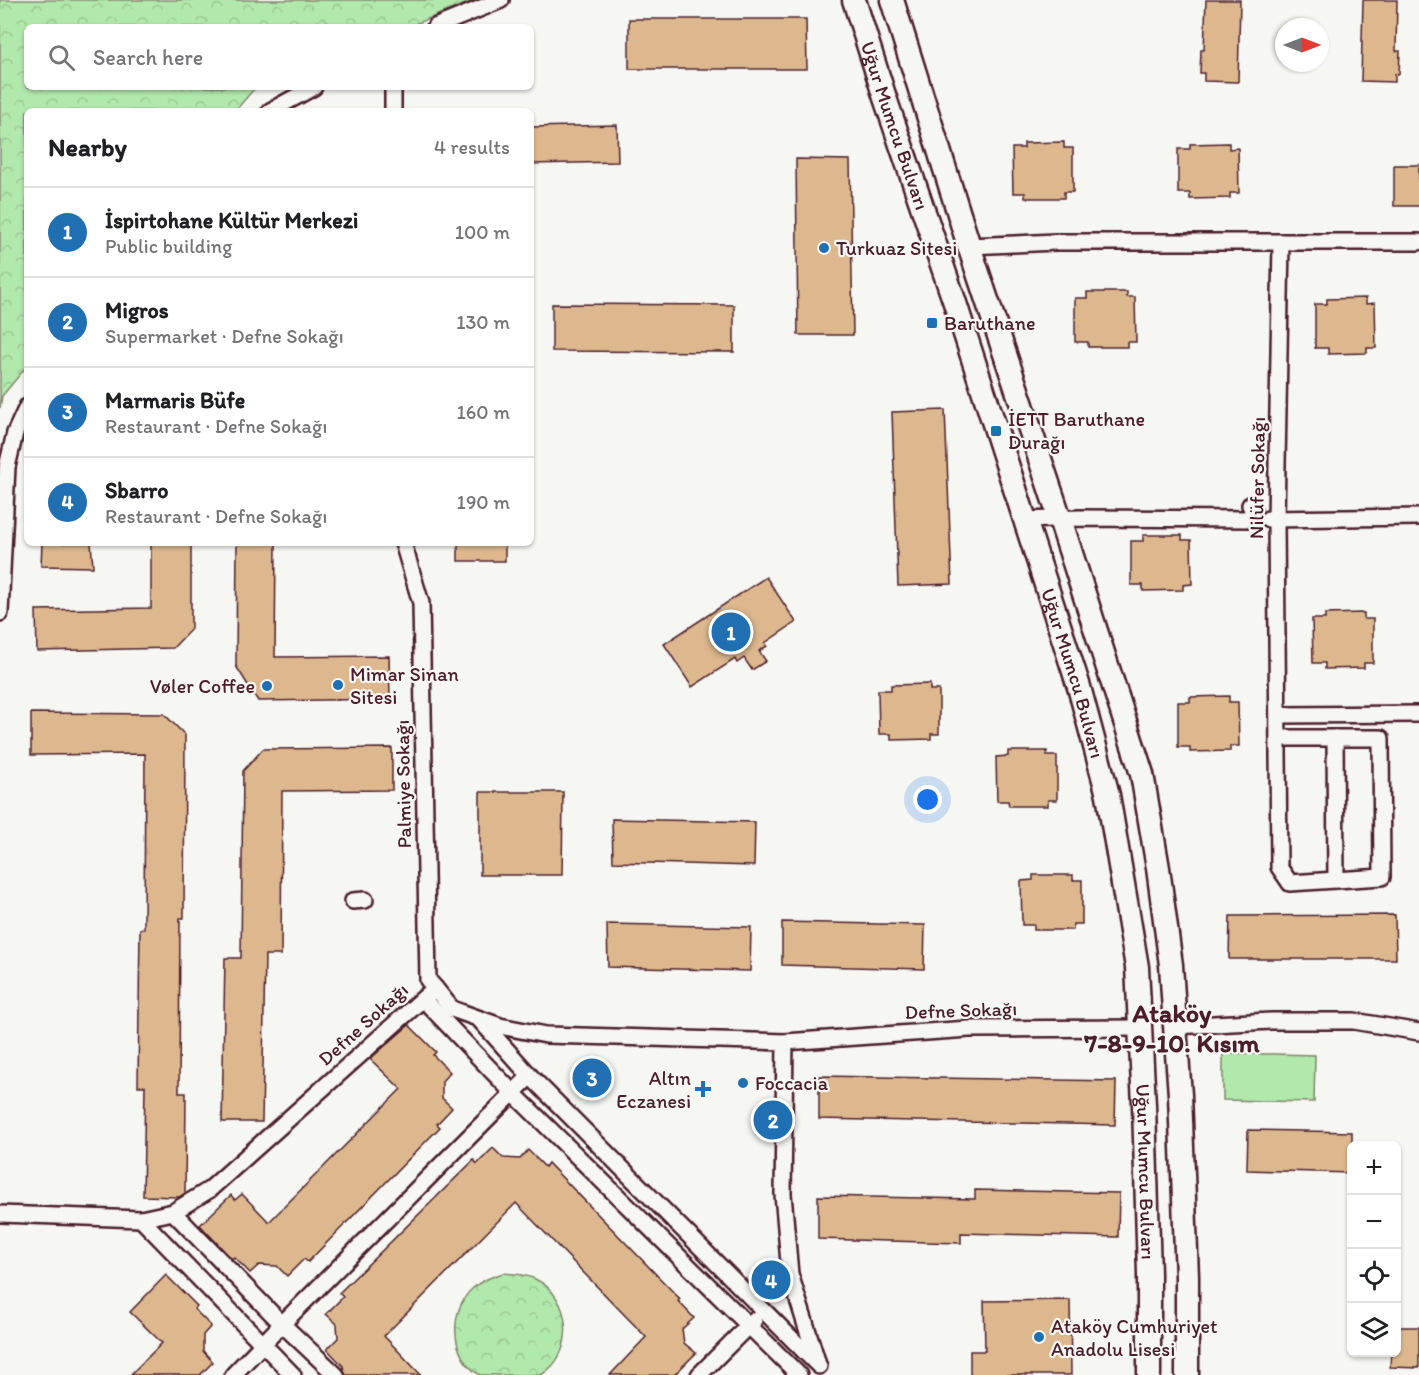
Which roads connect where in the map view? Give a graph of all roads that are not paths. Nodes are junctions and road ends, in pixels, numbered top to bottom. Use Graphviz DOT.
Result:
graph roads {
  1 [pos="501,0"];
  2 [pos="854,0"];
  3 [pos="892,0"];
  4 [pos="442,24"];
  5 [pos="308,90"];
  6 [pos="393,90"];
  7 [pos="276,108"];
  8 [pos="393,108"];
  9 [pos="1281,242"];
  10 [pos="1419,242"];
  11 [pos="969,246"];
  12 [pos="24,414"];
  13 [pos="1250,505"];
  14 [pos="1419,517"];
  15 [pos="1060,519"];
  16 [pos="1257,519"];
  17 [pos="1025,520"];
  18 [pos="1276,520"];
  19 [pos="2,539"];
  20 [pos="404,546"];
  21 [pos="0,613"];
  22 [pos="1419,714"];
  23 [pos="1278,715"];
  24 [pos="1279,738"];
  25 [pos="1335,738"];
  26 [pos="1336,880"];
  27 [pos="435,988"];
  28 [pos="423,999"];
  29 [pos="477,1018"];
  30 [pos="1175,1026"];
  31 [pos="1140,1029"];
  32 [pos="1419,1032"];
  33 [pos="785,1042"];
  34 [pos="530,1076"];
  35 [pos="513,1093"];
  36 [pos="173,1212"];
  37 [pos="0,1214"];
  38 [pos="141,1219"];
  39 [pos="762,1311"];
  40 [pos="282,1323"];
  41 [pos="748,1326"];
  42 [pos="263,1345"];
  43 [pos="821,1371"];
  44 [pos="233,1375"];
  45 [pos="293,1375"];
  46 [pos="336,1375"];
  47 [pos="699,1375"];
  48 [pos="799,1375"];
  49 [pos="1149,1375"];
  50 [pos="1187,1375"];
  1 -- 4 [label="street"];
  2 -- 17 [label="main road, Uğur Mumcu Bulvarı"];
  3 -- 11 [label="main road, Uğur Mumcu Bulvarı"];
  5 -- 7 [label="street"];
  6 -- 8 [label="street"];
  9 -- 10 [label="street"];
  9 -- 11 [label="street"];
  9 -- 18 [label="street, Nilüfer Sokağı"];
  11 -- 15 [label="main road, Uğur Mumcu Bulvarı"];
  12 -- 19 [label="street"];
  13 -- 16 [label="street"];
  14 -- 18 [label="street"];
  15 -- 16 [label="street"];
  15 -- 17 [label="street"];
  15 -- 30 [label="main road, Uğur Mumcu Bulvarı"];
  16 -- 18 [label="street"];
  17 -- 31 [label="main road, Uğur Mumcu Bulvarı"];
  18 -- 23 [label="street, Nilüfer Sokağı"];
  19 -- 21 [label="street"];
  20 -- 27 [label="street, Palmiye Sokağı"];
  22 -- 23 [label="street"];
  23 -- 24 [label="street, Nilüfer Sokağı"];
  24 -- 25 [label="street"];
  24 -- 26 [label="street, Nilüfer Sokağı"];
  25 -- 26 [label="street"];
  25 -- 26 [label="street"];
  27 -- 28 [label="street, Defne Sokağı"];
  27 -- 29 [label="street, Defne Sokağı"];
  28 -- 35 [label="street"];
  28 -- 36 [label="street, Defne Sokağı"];
  29 -- 33 [label="street, Defne Sokağı"];
  29 -- 34 [label="street"];
  30 -- 31 [label="main road"];
  30 -- 32 [label="street"];
  30 -- 50 [label="main road, Uğur Mumcu Bulvarı"];
  31 -- 33 [label="street, Defne Sokağı"];
  31 -- 49 [label="main road, Uğur Mumcu Bulvarı"];
  33 -- 43 [label="street"];
  34 -- 35 [label="street"];
  34 -- 39 [label="street"];
  35 -- 40 [label="street"];
  35 -- 41 [label="street"];
  36 -- 38 [label="street, Defne Sokağı"];
  36 -- 40 [label="street"];
  37 -- 38 [label="street, Defne Sokağı"];
  38 -- 42 [label="street"];
  39 -- 41 [label="street"];
  39 -- 43 [label="street"];
  40 -- 42 [label="street"];
  40 -- 46 [label="street"];
  41 -- 47 [label="street"];
  41 -- 48 [label="street"];
  42 -- 44 [label="street"];
  42 -- 45 [label="street"];
}
